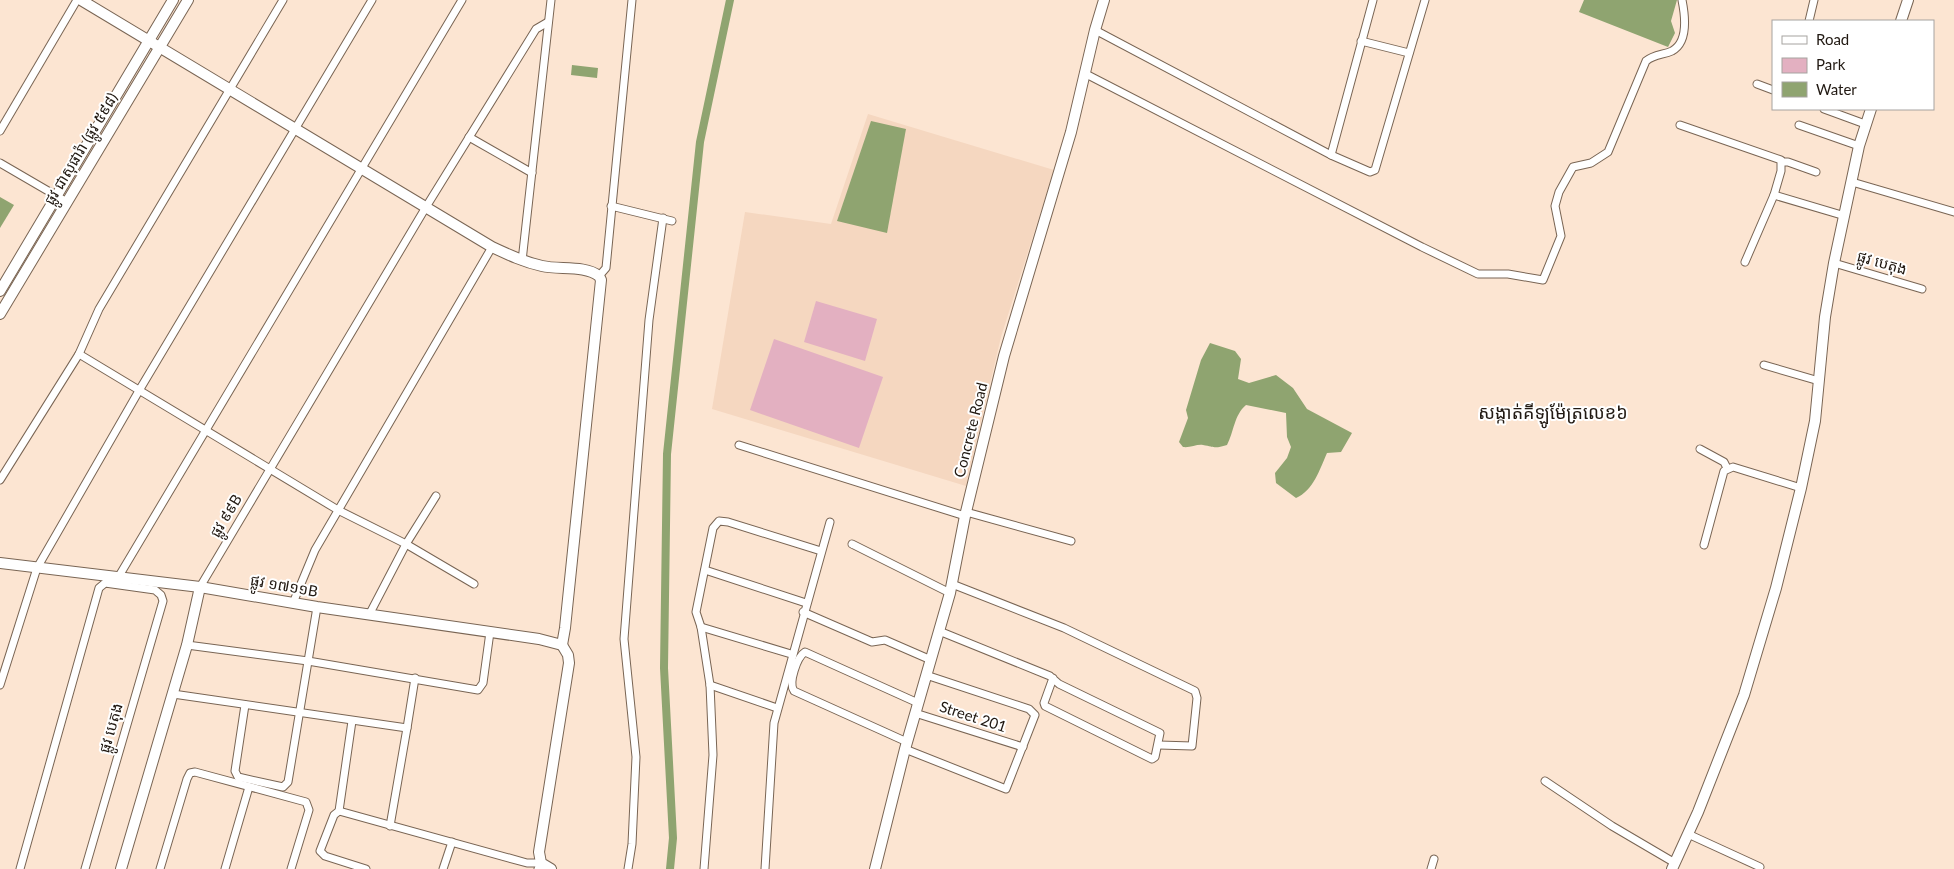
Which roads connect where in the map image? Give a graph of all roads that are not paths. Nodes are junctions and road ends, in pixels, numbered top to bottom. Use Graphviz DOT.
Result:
graph roads {
  1 [pos="79,0"];
  2 [pos="173,0"];
  3 [pos="188,0"];
  4 [pos="283,0"];
  5 [pos="372,0"];
  6 [pos="462,0"];
  7 [pos="550,0"];
  8 [pos="632,0"];
  9 [pos="1104,0"];
  10 [pos="1373,0"];
  11 [pos="1425,0"];
  12 [pos="1682,0"];
  13 [pos="1814,0"];
  14 [pos="1908,0"];
  15 [pos="1809,20"];
  16 [pos="1901,20"];
  17 [pos="548,22"];
  18 [pos="1095,30"];
  19 [pos="149,40"];
  20 [pos="1361,41"];
  21 [pos="160,46"];
  22 [pos="1409,53"];
  23 [pos="1084,73"];
  24 [pos="1757,84"];
  25 [pos="230,90"];
  26 [pos="1772,90"];
  27 [pos="1827,110"];
  28 [pos="1871,110"];
  29 [pos="1865,124"];
  30 [pos="1680,125"];
  31 [pos="1798,125"];
  32 [pos="296,129"];
  33 [pos="0,131"];
  34 [pos="469,137"];
  35 [pos="1859,146"];
  36 [pos="1331,154"];
  37 [pos="1782,162"];
  38 [pos="0,163"];
  39 [pos="361,169"];
  40 [pos="1816,172"];
  41 [pos="532,173"];
  42 [pos="1852,182"];
  43 [pos="1774,195"];
  44 [pos="56,196"];
  45 [pos="67,202"];
  46 [pos="612,206"];
  47 [pos="426,207"];
  48 [pos="1954,212"];
  49 [pos="1845,216"];
  50 [pos="663,218"];
  51 [pos="672,221"];
  52 [pos="492,247"];
  53 [pos="522,262"];
  54 [pos="1745,262"];
  55 [pos="1834,263"];
  56 [pos="599,276"];
  57 [pos="1922,289"];
  58 [pos="0,291"];
  59 [pos="0,314"];
  60 [pos="79,354"];
  61 [pos="1764,365"];
  62 [pos="1819,382"];
  63 [pos="140,390"];
  64 [pos="207,431"];
  65 [pos="739,445"];
  66 [pos="1700,449"];
  67 [pos="1727,468"];
  68 [pos="272,469"];
  69 [pos="0,480"];
  70 [pos="1801,488"];
  71 [pos="436,496"];
  72 [pos="338,510"];
  73 [pos="966,514"];
  74 [pos="830,522"];
  75 [pos="1071,541"];
  76 [pos="406,544"];
  77 [pos="852,544"];
  78 [pos="1704,545"];
  79 [pos="821,551"];
  80 [pos="0,563"];
  81 [pos="38,568"];
  82 [pos="705,570"];
  83 [pos="119,576"];
  84 [pos="474,584"];
  85 [pos="200,587"];
  86 [pos="951,588"];
  87 [pos="293,603"];
  88 [pos="806,603"];
  89 [pos="317,607"];
  90 [pos="803,612"];
  91 [pos="369,615"];
  92 [pos="701,627"];
  93 [pos="939,630"];
  94 [pos="490,632"];
  95 [pos="187,645"];
  96 [pos="562,645"];
  97 [pos="792,654"];
  98 [pos="308,660"];
  99 [pos="931,660"];
  100 [pos="926,675"];
  101 [pos="415,678"];
  102 [pos="1053,678"];
  103 [pos="0,685"];
  104 [pos="710,685"];
  105 [pos="173,694"];
  106 [pos="245,705"];
  107 [pos="777,708"];
  108 [pos="917,708"];
  109 [pos="299,713"];
  110 [pos="352,721"];
  111 [pos="407,728"];
  112 [pos="906,746"];
  113 [pos="1159,746"];
  114 [pos="1023,747"];
  115 [pos="1545,781"];
  116 [pos="249,787"];
  117 [pos="339,811"];
  118 [pos="390,826"];
  119 [pos="1688,834"];
  120 [pos="452,842"];
  121 [pos="1434,859"];
  122 [pos="540,866"];
  123 [pos="1673,866"];
  124 [pos="1760,867"];
  125 [pos="20,869"];
  126 [pos="85,869"];
  127 [pos="121,869"];
  128 [pos="160,869"];
  129 [pos="225,869"];
  130 [pos="292,869"];
  131 [pos="366,869"];
  132 [pos="443,869"];
  133 [pos="551,869"];
  134 [pos="628,869"];
  135 [pos="704,869"];
  136 [pos="766,869"];
  137 [pos="875,869"];
  138 [pos="1431,869"];
  1 -- 19 [label="street"];
  1 -- 33 [label="street"];
  2 -- 19 [label="street, ផ្លូវ ជាសុផារ៉ា (ផ្លូវ ៥៩៨)"];
  3 -- 21 [label="street, ផ្លូវ ជាសុផារ៉ា (ផ្លូវ ៥៩៨)"];
  4 -- 25 [label="street"];
  5 -- 32 [label="street"];
  6 -- 39 [label="street"];
  7 -- 17 [label="street"];
  8 -- 46 [label="street"];
  9 -- 18 [label="street, Concrete Road"];
  10 -- 20 [label="street"];
  11 -- 22 [label="street"];
  12 -- 23 [label="street"];
  13 -- 15 [label="street"];
  14 -- 16 [label="street"];
  17 -- 34 [label="street, ផ្លូវ ៩៩B"];
  17 -- 41 [label="street"];
  18 -- 23 [label="street, Concrete Road"];
  18 -- 36 [label="street"];
  19 -- 21 [label="street"];
  19 -- 44 [label="street, ផ្លូវ ជាសុផារ៉ា (ផ្លូវ ៥៩៨)"];
  20 -- 22 [label="street"];
  20 -- 36 [label="street"];
  21 -- 25 [label="street"];
  21 -- 45 [label="street, ផ្លូវ ជាសុផារ៉ា (ផ្លូវ ៥៩៨)"];
  22 -- 36 [label="street"];
  23 -- 73 [label="street, Concrete Road"];
  24 -- 26 [label="street"];
  25 -- 32 [label="street"];
  25 -- 60 [label="street"];
  27 -- 29 [label="street"];
  28 -- 29 [label="street"];
  29 -- 35 [label="street"];
  30 -- 37 [label="street"];
  31 -- 35 [label="street"];
  32 -- 39 [label="street"];
  32 -- 63 [label="street"];
  34 -- 41 [label="street"];
  34 -- 47 [label="street, ផ្លូវ ៩៩B"];
  35 -- 42 [label="street"];
  37 -- 40 [label="street"];
  37 -- 43 [label="street"];
  38 -- 44 [label="street"];
  39 -- 47 [label="street"];
  39 -- 64 [label="street"];
  41 -- 53 [label="street"];
  42 -- 48 [label="street"];
  42 -- 49 [label="street"];
  43 -- 49 [label="street"];
  43 -- 54 [label="street"];
  44 -- 45 [label="street"];
  44 -- 58 [label="street, ផ្លូវ ជាសុផារ៉ា (ផ្លូវ ៥៩៨)"];
  45 -- 59 [label="street, ផ្លូវ ជាសុផារ៉ា (ផ្លូវ ៥៩៨)"];
  46 -- 50 [label="street"];
  46 -- 56 [label="street"];
  47 -- 52 [label="street"];
  47 -- 68 [label="street, ផ្លូវ ៩៩B"];
  49 -- 55 [label="street"];
  50 -- 51 [label="street"];
  50 -- 134 [label="street"];
  52 -- 53 [label="street"];
  52 -- 72 [label="street"];
  53 -- 56 [label="street"];
  55 -- 57 [label="street, ផ្លូវ បេតុង"];
  55 -- 62 [label="street"];
  56 -- 96 [label="street"];
  60 -- 63 [label="street"];
  60 -- 69 [label="street"];
  61 -- 62 [label="street"];
  62 -- 70 [label="street"];
  63 -- 64 [label="street"];
  63 -- 81 [label="street"];
  64 -- 68 [label="street"];
  64 -- 83 [label="street"];
  65 -- 73 [label="street"];
  66 -- 67 [label="street"];
  67 -- 70 [label="street"];
  67 -- 78 [label="street"];
  68 -- 72 [label="street"];
  68 -- 85 [label="street, ផ្លូវ ៩៩B"];
  70 -- 119 [label="street"];
  71 -- 76 [label="street"];
  72 -- 76 [label="street"];
  72 -- 87 [label="street"];
  73 -- 75 [label="street"];
  73 -- 86 [label="street, Concrete Road"];
  74 -- 79 [label="street"];
  76 -- 84 [label="street"];
  76 -- 91 [label="street"];
  77 -- 86 [label="street"];
  79 -- 82 [label="street"];
  79 -- 88 [label="street"];
  80 -- 81 [label="street, ផ្លូវ ១៧១១B"];
  81 -- 83 [label="street, ផ្លូវ ១៧១១B"];
  81 -- 103 [label="street"];
  82 -- 88 [label="street"];
  82 -- 92 [label="street"];
  83 -- 85 [label="street, ផ្លូវ ១៧១១B"];
  85 -- 87 [label="street, ផ្លូវ ១៧១១B"];
  85 -- 95 [label="street, ផ្លូវ ៩៩B"];
  86 -- 93 [label="street, Concrete Road"];
  86 -- 113 [label="street"];
  87 -- 89 [label="street, ផ្លូវ ១៧១១B"];
  88 -- 90 [label="street"];
  89 -- 91 [label="street, ផ្លូវ ១៧១១B"];
  89 -- 98 [label="street"];
  90 -- 97 [label="street"];
  90 -- 99 [label="street"];
  91 -- 94 [label="street, ផ្លូវ ១៧១១B"];
  92 -- 97 [label="street"];
  92 -- 104 [label="street"];
  93 -- 99 [label="street, Concrete Road"];
  93 -- 102 [label="street"];
  94 -- 96 [label="street, ផ្លូវ ១៧១១B"];
  94 -- 101 [label="street"];
  95 -- 98 [label="street"];
  95 -- 105 [label="street, ផ្លូវ ៩៩B"];
  96 -- 122 [label="street"];
  97 -- 107 [label="street"];
  98 -- 101 [label="street"];
  98 -- 109 [label="street"];
  99 -- 100 [label="street, Concrete Road"];
  100 -- 108 [label="street, Concrete Road"];
  100 -- 114 [label="street"];
  101 -- 111 [label="street"];
  102 -- 113 [label="street"];
  102 -- 113 [label="street"];
  104 -- 107 [label="street"];
  104 -- 135 [label="street"];
  105 -- 106 [label="street"];
  105 -- 127 [label="street, ផ្លូវ ៩៩B"];
  106 -- 109 [label="street"];
  106 -- 109 [label="street"];
  107 -- 136 [label="street"];
  108 -- 112 [label="street, Concrete Road"];
  108 -- 112 [label="street, Street 201"];
  108 -- 114 [label="street, Street 201"];
  109 -- 110 [label="street"];
  110 -- 111 [label="street"];
  110 -- 117 [label="street"];
  111 -- 118 [label="street"];
  112 -- 114 [label="street"];
  112 -- 137 [label="street, Concrete Road"];
  115 -- 123 [label="street"];
  116 -- 128 [label="street"];
  116 -- 129 [label="street"];
  116 -- 130 [label="street"];
  117 -- 118 [label="street"];
  117 -- 131 [label="street"];
  118 -- 120 [label="street"];
  119 -- 123 [label="street"];
  119 -- 124 [label="street"];
  120 -- 122 [label="street"];
  120 -- 132 [label="street"];
  121 -- 138 [label="street"];
  122 -- 133 [label="street"];
  125 -- 126 [label="street, ផ្លូវ បេតុង"];
}
